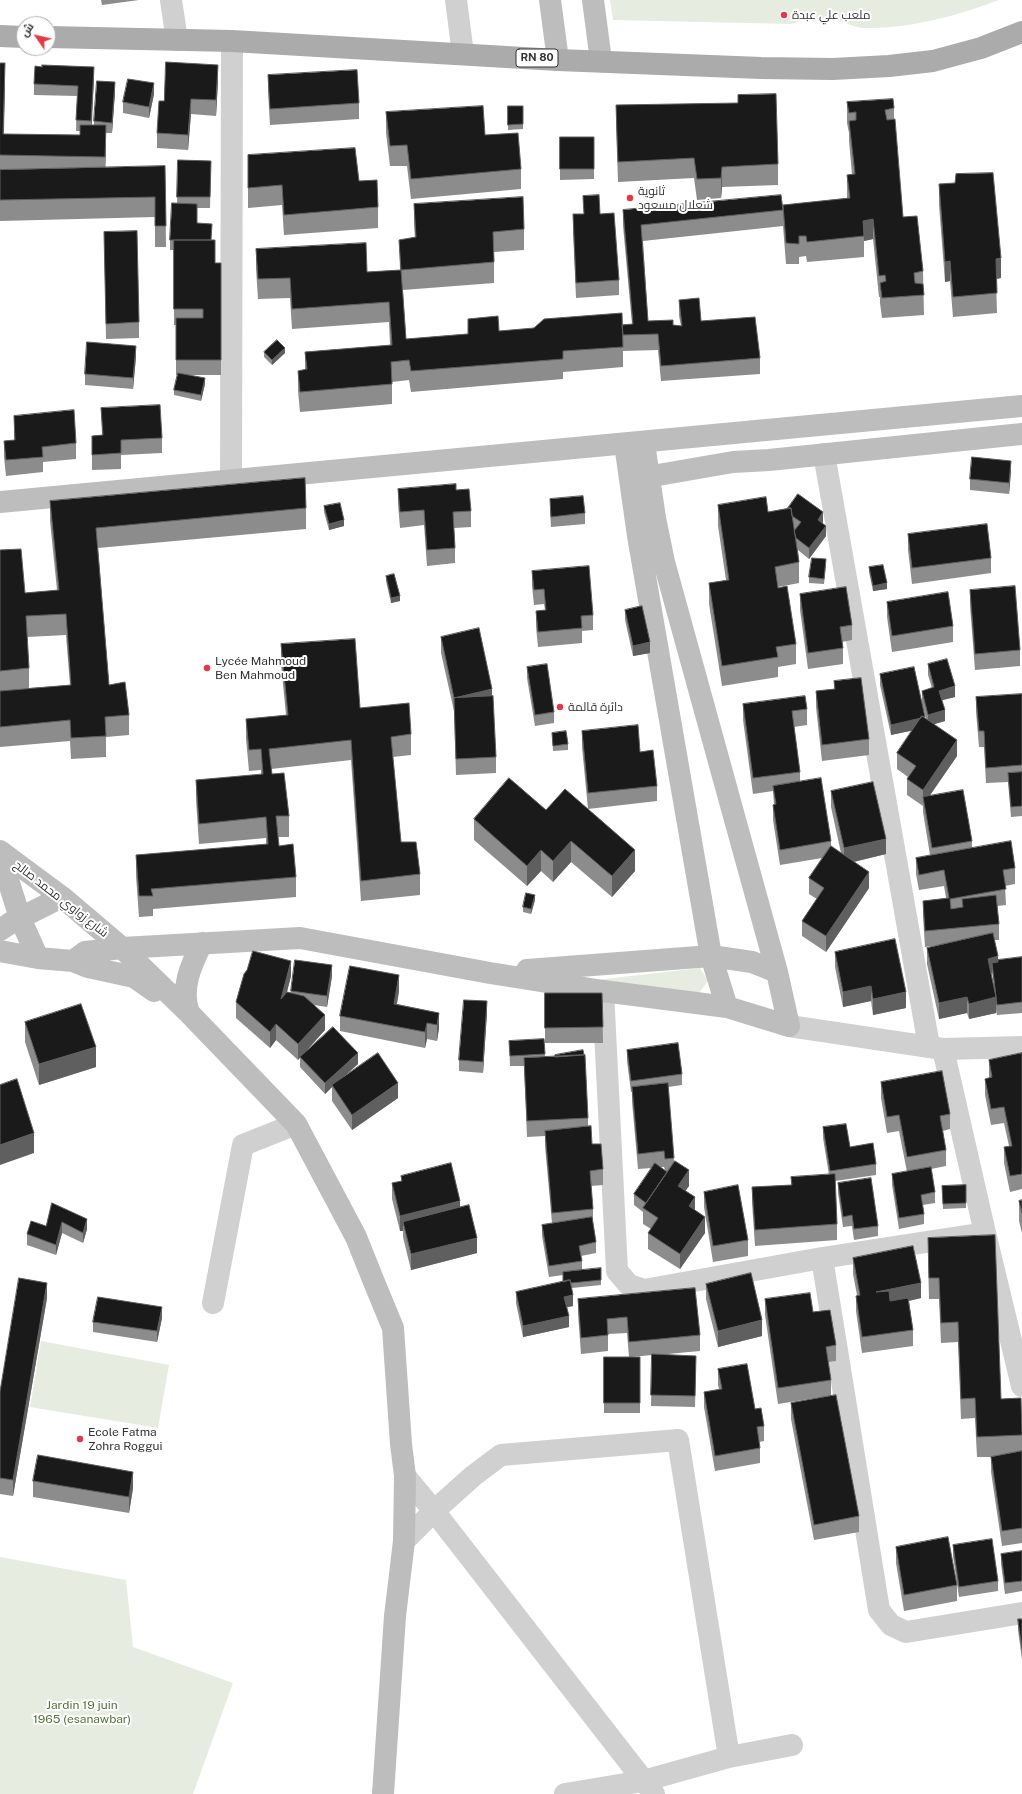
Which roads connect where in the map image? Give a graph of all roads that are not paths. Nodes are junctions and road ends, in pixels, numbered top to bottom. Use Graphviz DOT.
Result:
graph roads {
  1 [pos="171,0"];
  2 [pos="456,0"];
  3 [pos="550,0"];
  4 [pos="593,0"];
  5 [pos="1022,32"];
  6 [pos="0,36"];
  7 [pos="16,37"];
  8 [pos="56,37"];
  9 [pos="176,40"];
  10 [pos="232,41"];
  11 [pos="463,54"];
  12 [pos="558,60"];
  13 [pos="601,61"];
  14 [pos="1022,406"];
  15 [pos="1022,434"];
  16 [pos="634,443"];
  17 [pos="824,454"];
  18 [pos="640,478"];
  19 [pos="231,482"];
  20 [pos="0,502"];
  21 [pos="0,851"];
  22 [pos="0,854"];
  23 [pos="62,896"];
  24 [pos="20,918"];
  25 [pos="0,930"];
  26 [pos="202,943"];
  27 [pos="122,948"];
  28 [pos="0,950"];
  29 [pos="711,956"];
  30 [pos="38,958"];
  31 [pos="73,960"];
  32 [pos="777,972"];
  33 [pos="490,973"];
  34 [pos="603,991"];
  35 [pos="726,1007"];
  36 [pos="189,1013"];
  37 [pos="789,1026"];
  38 [pos="936,1047"];
  39 [pos="1022,1047"];
  40 [pos="296,1124"];
  41 [pos="985,1233"];
  42 [pos="822,1258"];
  43 [pos="213,1303"];
  44 [pos="1022,1386"];
  45 [pos="405,1476"];
  46 [pos="434,1511"];
  47 [pos="404,1541"];
  48 [pos="1022,1612"];
  49 [pos="792,1745"];
  50 [pos="729,1757"];
  51 [pos="383,1785"];
  52 [pos="648,1788"];
  53 [pos="369,1794"];
  54 [pos="565,1794"];
  1 -- 9 [label="street"];
  2 -- 11 [label="street"];
  3 -- 12 [label="street"];
  4 -- 13 [label="street"];
  5 -- 13 [label="main road, RN 80"];
  6 -- 7 [label="main road"];
  8 -- 9 [label="main road, RN 80"];
  9 -- 10 [label="main road, RN 80"];
  10 -- 11 [label="main road, RN 80"];
  10 -- 19 [label="street"];
  11 -- 12 [label="main road, RN 80"];
  12 -- 13 [label="main road, RN 80"];
  14 -- 16 [label="street"];
  15 -- 17 [label="street"];
  16 -- 18 [label="street"];
  16 -- 19 [label="street"];
  17 -- 18 [label="street"];
  17 -- 38 [label="street"];
  18 -- 29 [label="street"];
  18 -- 32 [label="street"];
  19 -- 20 [label="street"];
  21 -- 23 [label="street, شارع زواوي محمد صالح"];
  22 -- 24 [label="street, شارع زواوي محمد صالح"];
  23 -- 24 [label="street"];
  23 -- 27 [label="street, شارع زواوي محمد صالح"];
  24 -- 25 [label="street"];
  24 -- 30 [label="street, شارع زواوي محمد صالح"];
  26 -- 27 [label="street"];
  26 -- 33 [label="street"];
  26 -- 36 [label="street"];
  27 -- 31 [label="street"];
  27 -- 36 [label="street, شارع زواوي محمد صالح"];
  28 -- 30 [label="street"];
  29 -- 32 [label="street"];
  29 -- 33 [label="street"];
  29 -- 35 [label="street"];
  30 -- 31 [label="street"];
  31 -- 36 [label="street"];
  32 -- 37 [label="street"];
  33 -- 34 [label="street"];
  34 -- 35 [label="street"];
  34 -- 42 [label="street"];
  35 -- 37 [label="street"];
  36 -- 40 [label="street"];
  37 -- 38 [label="street"];
  38 -- 39 [label="street"];
  38 -- 41 [label="street"];
  40 -- 43 [label="street"];
  40 -- 45 [label="street"];
  41 -- 42 [label="street"];
  41 -- 44 [label="street"];
  42 -- 48 [label="street"];
  45 -- 46 [label="street"];
  45 -- 47 [label="street"];
  46 -- 47 [label="street"];
  46 -- 50 [label="street"];
  46 -- 52 [label="street"];
  47 -- 51 [label="street"];
  49 -- 50 [label="street"];
  50 -- 52 [label="street"];
  51 -- 53 [label="street"];
  52 -- 54 [label="street"];
}
